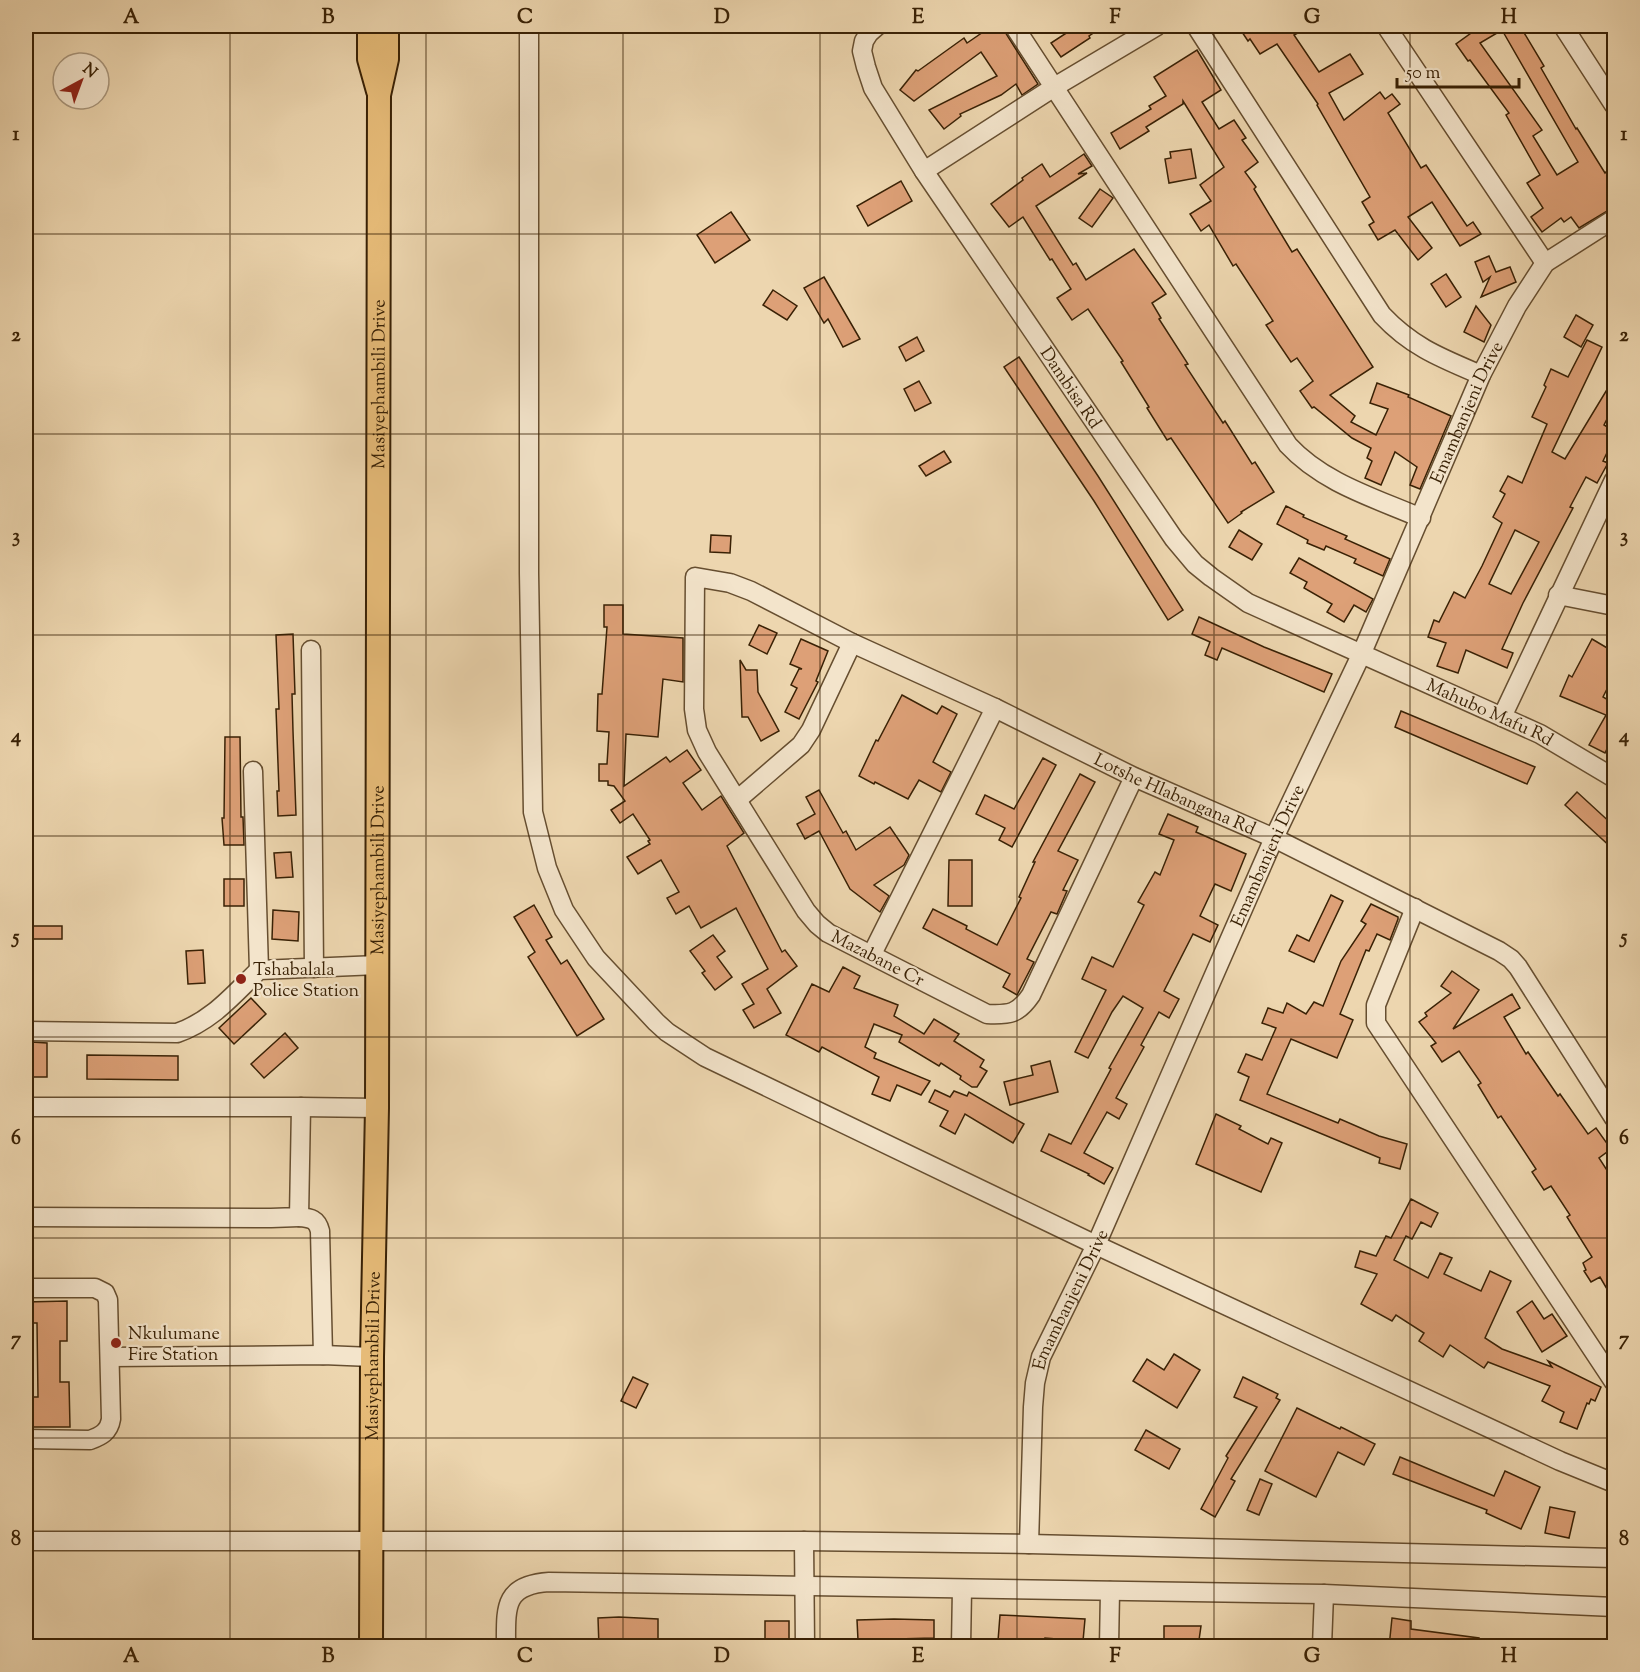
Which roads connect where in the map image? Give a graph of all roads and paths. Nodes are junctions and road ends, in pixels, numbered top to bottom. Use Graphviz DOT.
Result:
graph roads {
  1 [pos="369,26"];
  2 [pos="387,26"];
  3 [pos="529,26"];
  4 [pos="877,26"];
  5 [pos="1014,26"];
  6 [pos="1157,26"];
  7 [pos="1196,26"];
  8 [pos="1386,26"];
  9 [pos="1563,26"];
  10 [pos="1056,86"];
  11 [pos="379,95"];
  12 [pos="1614,105"];
  13 [pos="924,171"];
  14 [pos="1614,219"];
  15 [pos="1545,263"];
  16 [pos="1481,375"];
  17 [pos="1614,480"];
  18 [pos="1421,518"];
  19 [pos="695,577"];
  20 [pos="1558,595"];
  21 [pos="1614,606"];
  22 [pos="852,643"];
  23 [pos="311,650"];
  24 [pos="1361,655"];
  25 [pos="995,708"];
  26 [pos="1502,717"];
  27 [pos="253,771"];
  28 [pos="1134,777"];
  29 [pos="1614,777"];
  30 [pos="737,800"];
  31 [pos="1274,838"];
  32 [pos="1415,908"];
  33 [pos="872,954"];
  34 [pos="378,965"];
  35 [pos="314,968"];
  36 [pos="259,970"];
  37 [pos="26,1031"];
  38 [pos="26,1107"];
  39 [pos="301,1107"];
  40 [pos="377,1108"];
  41 [pos="1614,1118"];
  42 [pos="26,1217"];
  43 [pos="299,1217"];
  44 [pos="1096,1245"];
  45 [pos="26,1288"];
  46 [pos="322,1355"];
  47 [pos="110,1357"];
  48 [pos="372,1357"];
  49 [pos="1614,1382"];
  50 [pos="26,1439"];
  51 [pos="1614,1483"];
  52 [pos="26,1541"];
  53 [pos="804,1541"];
  54 [pos="372,1542"];
  55 [pos="1029,1544"];
  56 [pos="1614,1558"];
  57 [pos="806,1586"];
  58 [pos="962,1589"];
  59 [pos="1110,1591"];
  60 [pos="1324,1594"];
  61 [pos="1614,1607"];
  62 [pos="371,1647"];
  63 [pos="506,1647"];
  64 [pos="805,1647"];
  65 [pos="961,1647"];
  66 [pos="1109,1647"];
  67 [pos="1322,1647"];
  1 -- 11 [label="main road, Masiyephambili Drive"];
  2 -- 11 [label="main road, Masiyephambili Drive"];
  3 -- 44 [label="street"];
  4 -- 13 [label="street, Dambisa Rd"];
  5 -- 10 [label="street"];
  6 -- 10 [label="street"];
  7 -- 16 [label="street"];
  8 -- 15 [label="street"];
  9 -- 12 [label="street"];
  10 -- 13 [label="street"];
  10 -- 18 [label="street"];
  11 -- 34 [label="main road, Masiyephambili Drive"];
  13 -- 24 [label="street, Dambisa Rd"];
  14 -- 15 [label="street, Emambanjeni Drive"];
  15 -- 16 [label="street, Emambanjeni Drive"];
  16 -- 18 [label="street, Emambanjeni Drive"];
  17 -- 20 [label="street"];
  18 -- 24 [label="street, Emambanjeni Drive"];
  19 -- 22 [label="street, Lotshe Hlabangana Rd"];
  19 -- 30 [label="street, Mazabane Cr"];
  20 -- 21 [label="street"];
  20 -- 26 [label="street"];
  22 -- 25 [label="street, Lotshe Hlabangana Rd"];
  22 -- 30 [label="street"];
  23 -- 35 [label="street"];
  24 -- 26 [label="street, Mahubo Mafu Rd"];
  24 -- 31 [label="street, Emambanjeni Drive"];
  25 -- 28 [label="street, Lotshe Hlabangana Rd"];
  25 -- 33 [label="street"];
  26 -- 29 [label="street, Mahubo Mafu Rd"];
  27 -- 36 [label="street"];
  28 -- 31 [label="street, Lotshe Hlabangana Rd"];
  28 -- 33 [label="street, Mazabane Cr"];
  30 -- 33 [label="street, Mazabane Cr"];
  31 -- 32 [label="street, Lotshe Hlabangana Rd"];
  31 -- 44 [label="street, Emambanjeni Drive"];
  32 -- 41 [label="street, Lotshe Hlabangana Rd"];
  32 -- 49 [label="street"];
  34 -- 35 [label="street"];
  34 -- 40 [label="main road, Masiyephambili Drive"];
  35 -- 36 [label="street"];
  36 -- 37 [label="street"];
  38 -- 39 [label="street"];
  39 -- 40 [label="street"];
  39 -- 43 [label="street"];
  40 -- 48 [label="main road, Masiyephambili Drive"];
  42 -- 43 [label="street"];
  43 -- 46 [label="street"];
  44 -- 51 [label="street"];
  44 -- 55 [label="street, Emambanjeni Drive"];
  45 -- 47 [label="street"];
  46 -- 47 [label="street"];
  46 -- 48 [label="street"];
  47 -- 50 [label="street"];
  48 -- 54 [label="main road, Masiyephambili Drive"];
  52 -- 54 [label="street"];
  53 -- 54 [label="street"];
  53 -- 55 [label="street"];
  53 -- 57 [label="street"];
  54 -- 62 [label="main road, Masiyephambili Drive"];
  55 -- 56 [label="street"];
  57 -- 58 [label="street"];
  57 -- 63 [label="street"];
  57 -- 64 [label="street"];
  58 -- 59 [label="street"];
  58 -- 65 [label="street"];
  59 -- 60 [label="street"];
  59 -- 66 [label="street"];
  60 -- 61 [label="street"];
  60 -- 67 [label="street"];
}
